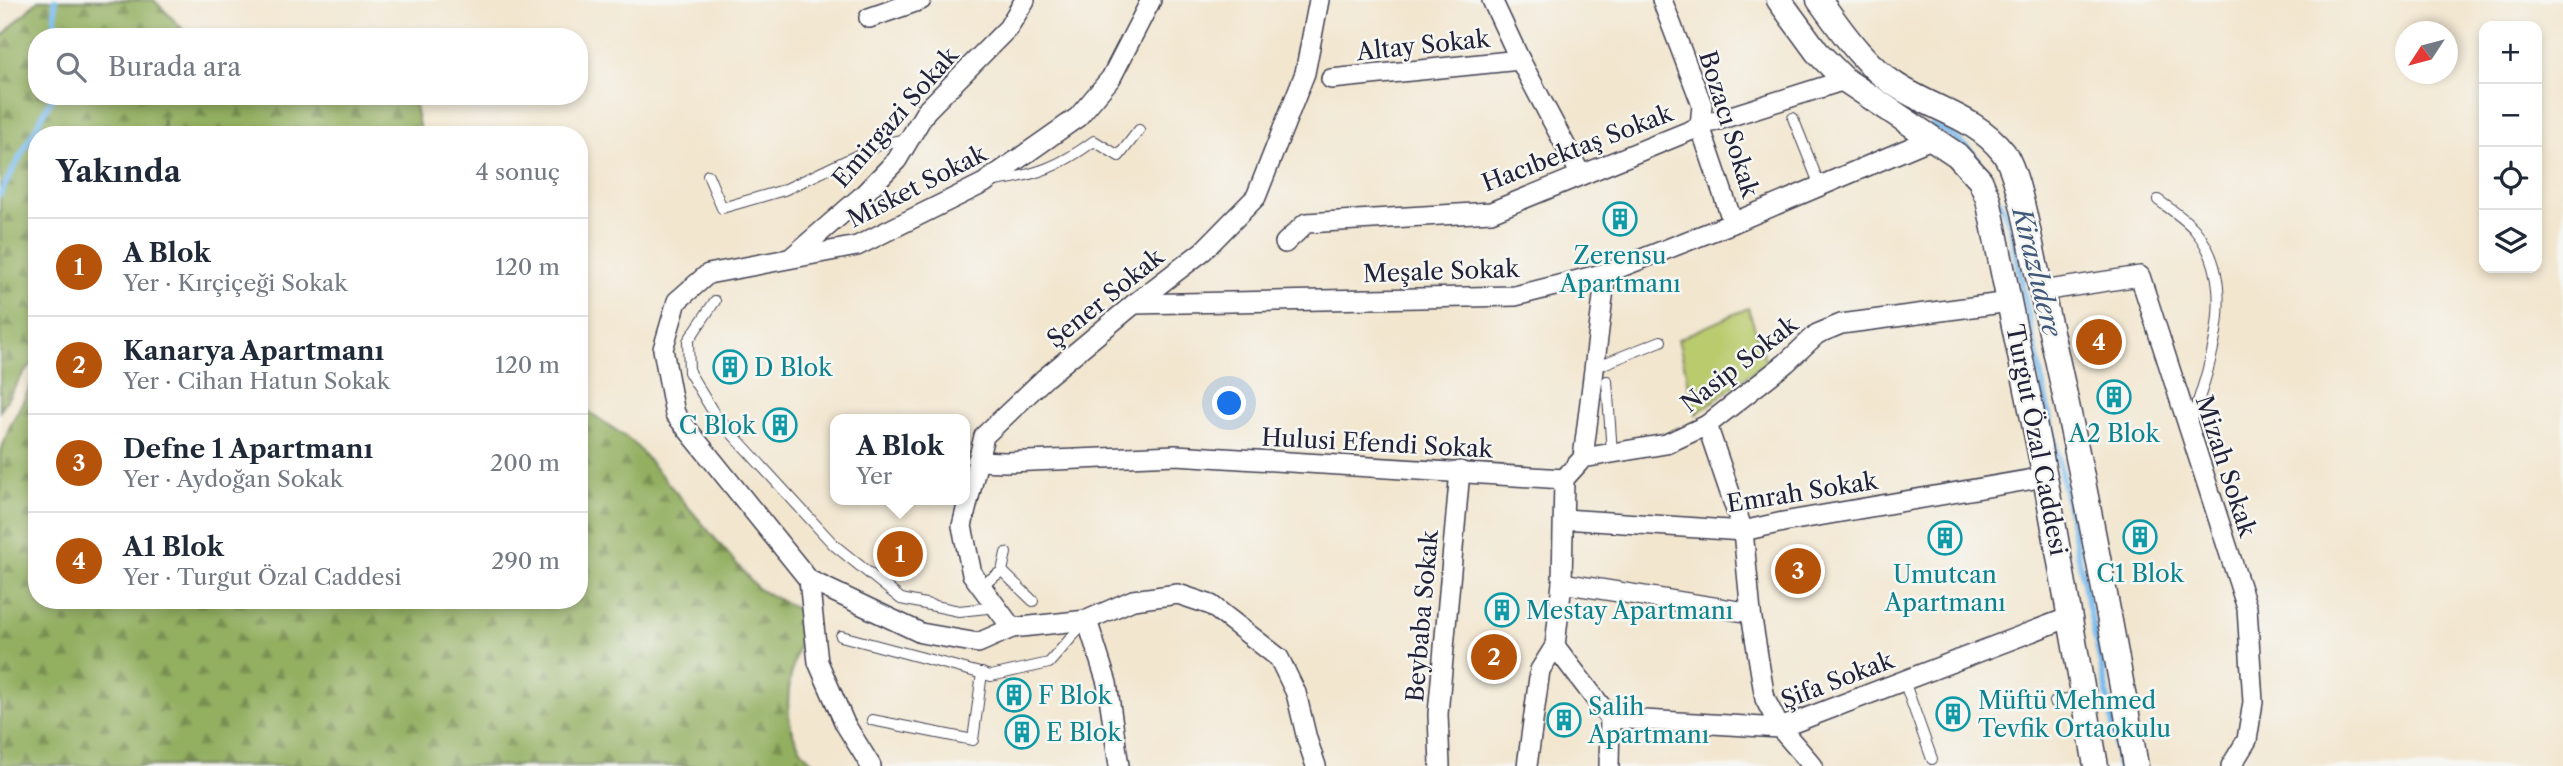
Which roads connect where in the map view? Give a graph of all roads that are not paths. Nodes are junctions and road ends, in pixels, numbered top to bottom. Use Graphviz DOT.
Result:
graph roads {
  1 [pos="921,0"];
  2 [pos="1026,0"];
  3 [pos="1151,0"];
  4 [pos="1320,0"];
  5 [pos="1492,0"];
  6 [pos="1662,0"];
  7 [pos="1779,0"];
  8 [pos="1819,0"];
  9 [pos="869,18"];
  10 [pos="1520,60"];
  11 [pos="1331,79"];
  12 [pos="1845,80"];
  13 [pos="1793,118"];
  14 [pos="1700,126"];
  15 [pos="1139,130"];
  16 [pos="910,138"];
  17 [pos="1931,139"];
  18 [pos="708,175"];
  19 [pos="1581,175"];
  20 [pos="984,183"];
  21 [pos="1820,186"];
  22 [pos="2158,200"];
  23 [pos="1733,223"];
  24 [pos="1284,243"];
  25 [pos="792,257"];
  26 [pos="1606,273"];
  27 [pos="2042,290"];
  28 [pos="715,300"];
  29 [pos="2010,302"];
  30 [pos="1134,304"];
  31 [pos="1661,341"];
  32 [pos="1600,374"];
  33 [pos="1707,425"];
  34 [pos="2189,430"];
  35 [pos="1612,453"];
  36 [pos="1583,458"];
  37 [pos="977,461"];
  38 [pos="1460,471"];
  39 [pos="2045,477"];
  40 [pos="1564,478"];
  41 [pos="970,491"];
  42 [pos="967,505"];
  43 [pos="1564,519"];
  44 [pos="1743,531"];
  45 [pos="1006,553"];
  46 [pos="1002,571"];
  47 [pos="809,580"];
  48 [pos="1562,583"];
  49 [pos="981,586"];
  50 [pos="1033,601"];
  51 [pos="997,607"];
  52 [pos="1751,614"];
  53 [pos="2070,617"];
  54 [pos="1087,620"];
  55 [pos="1012,628"];
  56 [pos="841,636"];
  57 [pos="1555,646"];
  58 [pos="982,673"];
  59 [pos="1904,681"];
  60 [pos="2084,695"];
  61 [pos="2055,702"];
  62 [pos="1610,718"];
  63 [pos="872,720"];
  64 [pos="1780,728"];
  65 [pos="1932,759"];
  66 [pos="871,766"];
  67 [pos="1119,766"];
  68 [pos="1316,766"];
  69 [pos="1440,766"];
  70 [pos="1527,766"];
  71 [pos="1609,766"];
  72 [pos="1813,766"];
  73 [pos="2096,766"];
  74 [pos="2136,766"];
  75 [pos="2231,766"];
  1 -- 9 [label="street"];
  2 -- 16 [label="street, Emirgazi Sokak"];
  3 -- 20 [label="street, Misket Sokak"];
  4 -- 30 [label="street, Şener Sokak"];
  5 -- 10 [label="street"];
  6 -- 14 [label="street, Bozacı Sokak"];
  7 -- 12 [label="street, Turgut Özal Caddesi"];
  8 -- 27 [label="street, Turgut Özal Caddesi"];
  10 -- 11 [label="street, Altay Sokak"];
  10 -- 19 [label="street"];
  12 -- 14 [label="street, Hacıbektaş Sokak"];
  12 -- 17 [label="street, Turgut Özal Caddesi"];
  13 -- 21 [label="lane"];
  14 -- 19 [label="street, Hacıbektaş Sokak"];
  14 -- 23 [label="street, Bozacı Sokak"];
  15 -- 20 [label="lane"];
  16 -- 18 [label="lane"];
  16 -- 25 [label="street, Emirgazi Sokak"];
  17 -- 21 [label="street, Meşale Sokak"];
  17 -- 29 [label="street, Turgut Özal Caddesi"];
  19 -- 24 [label="street, Hacıbektaş Sokak"];
  20 -- 25 [label="street, Misket Sokak"];
  21 -- 23 [label="street, Meşale Sokak"];
  22 -- 34 [label="lane"];
  23 -- 26 [label="street, Meşale Sokak"];
  25 -- 47 [label="street, Misket Sokak"];
  26 -- 30 [label="street, Meşale Sokak"];
  26 -- 32 [label="street"];
  27 -- 34 [label="street, Mizah Sokak"];
  27 -- 74 [label="street, Turgut Özal Caddesi"];
  28 -- 51 [label="lane"];
  29 -- 33 [label="street, Nasip Sokak"];
  29 -- 39 [label="street, Turgut Özal Caddesi"];
  30 -- 37 [label="street, Şener Sokak"];
  31 -- 32 [label="lane"];
  32 -- 35 [label="lane"];
  32 -- 36 [label="street"];
  33 -- 35 [label="street, Nasip Sokak"];
  33 -- 44 [label="street"];
  34 -- 75 [label="street, Mizah Sokak"];
  35 -- 36 [label="street, Nasip Sokak"];
  36 -- 40 [label="street"];
  37 -- 38 [label="street, Hulusi Efendi Sokak"];
  37 -- 41 [label="street, Şener Sokak"];
  38 -- 40 [label="street, Hulusi Efendi Sokak"];
  38 -- 69 [label="street, Beybaba Sokak"];
  39 -- 44 [label="street, Emrah Sokak"];
  39 -- 53 [label="street, Turgut Özal Caddesi"];
  40 -- 43 [label="street"];
  42 -- 49 [label="street, Şener Sokak"];
  43 -- 44 [label="street, Emrah Sokak"];
  43 -- 48 [label="street"];
  44 -- 52 [label="street"];
  45 -- 46 [label="lane"];
  46 -- 49 [label="lane"];
  46 -- 50 [label="lane"];
  47 -- 55 [label="street"];
  47 -- 66 [label="street"];
  48 -- 52 [label="street"];
  48 -- 57 [label="street"];
  49 -- 51 [label="street, Şener Sokak"];
  51 -- 55 [label="street, Şener Sokak"];
  52 -- 64 [label="street"];
  53 -- 59 [label="street, Şifa Sokak"];
  53 -- 60 [label="street, Turgut Özal Caddesi"];
  54 -- 55 [label="street"];
  54 -- 58 [label="lane"];
  54 -- 67 [label="street"];
  54 -- 68 [label="street"];
  56 -- 58 [label="lane"];
  57 -- 62 [label="street"];
  57 -- 70 [label="street"];
  58 -- 63 [label="lane"];
  59 -- 64 [label="street, Şifa Sokak"];
  59 -- 65 [label="lane"];
  60 -- 61 [label="lane"];
  60 -- 73 [label="street, Turgut Özal Caddesi"];
  62 -- 64 [label="street, Şifa Sokak"];
  62 -- 71 [label="street"];
  64 -- 72 [label="street"];
}
